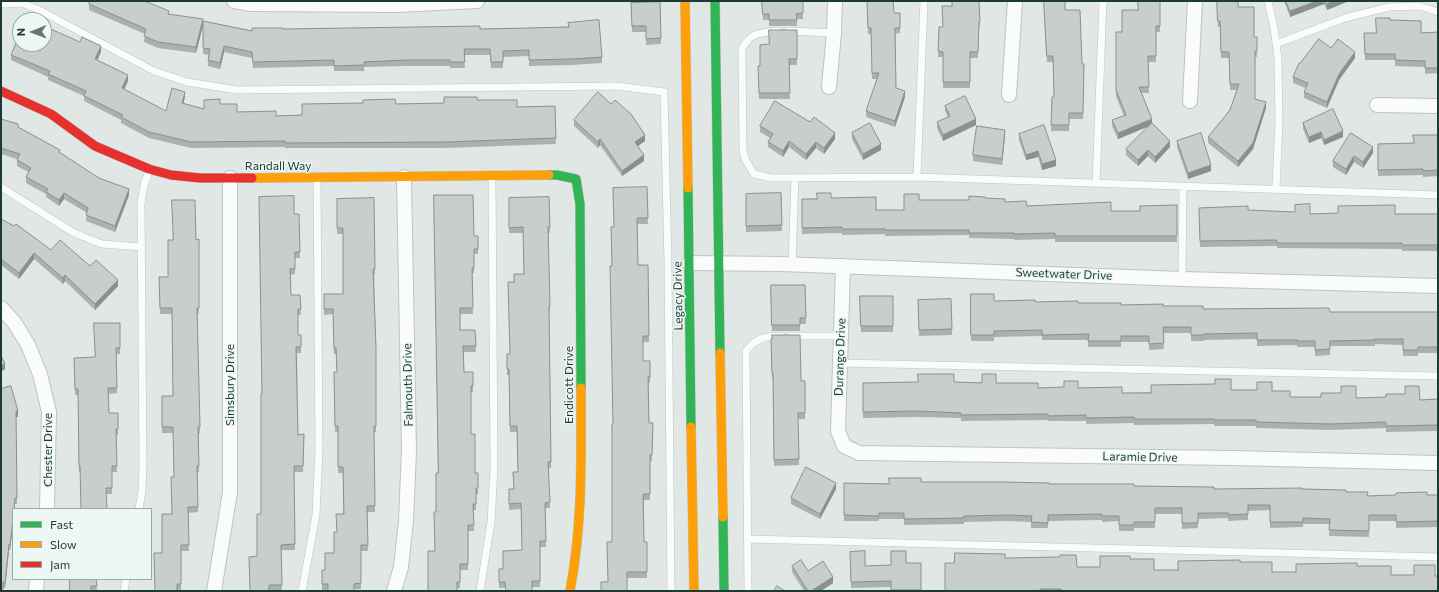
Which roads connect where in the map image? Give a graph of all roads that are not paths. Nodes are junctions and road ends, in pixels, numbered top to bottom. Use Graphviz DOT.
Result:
graph roads {
  1 [pos="234,1"];
  2 [pos="477,1"];
  3 [pos="685,1"];
  4 [pos="715,1"];
  5 [pos="835,1"];
  6 [pos="924,1"];
  7 [pos="1015,1"];
  8 [pos="1103,1"];
  9 [pos="1195,1"];
  10 [pos="1268,1"];
  11 [pos="1,4"];
  12 [pos="1438,12"];
  13 [pos="834,33"];
  14 [pos="1276,44"];
  15 [pos="829,87"];
  16 [pos="1,91"];
  17 [pos="1009,95"];
  18 [pos="1190,101"];
  19 [pos="1377,105"];
  20 [pos="1438,106"];
  21 [pos="150,169"];
  22 [pos="492,175"];
  23 [pos="404,177"];
  24 [pos="917,177"];
  25 [pos="230,178"];
  26 [pos="317,178"];
  27 [pos="795,178"];
  28 [pos="576,179"];
  29 [pos="1096,183"];
  30 [pos="1183,186"];
  31 [pos="1,187"];
  32 [pos="1276,189"];
  33 [pos="1438,195"];
  34 [pos="142,247"];
  35 [pos="689,263"];
  36 [pos="719,264"];
  37 [pos="792,264"];
  38 [pos="843,266"];
  39 [pos="1182,279"];
  40 [pos="1438,286"];
  41 [pos="1,308"];
  42 [pos="841,336"];
  43 [pos="840,363"];
  44 [pos="1438,376"];
  45 [pos="844,446"];
  46 [pos="1438,463"];
  47 [pos="48,508"];
  48 [pos="139,508"];
  49 [pos="748,539"];
  50 [pos="1438,557"];
  51 [pos="37,580"];
  52 [pos="126,580"];
  53 [pos="36,591"];
  54 [pos="124,591"];
  55 [pos="214,591"];
  56 [pos="302,591"];
  57 [pos="394,591"];
  58 [pos="480,591"];
  59 [pos="570,591"];
  60 [pos="671,591"];
  61 [pos="694,591"];
  62 [pos="724,591"];
  63 [pos="748,591"];
  1 -- 2 [label="street"];
  3 -- 35 [label="main road, Legacy Drive"];
  4 -- 36 [label="main road"];
  5 -- 13 [label="street"];
  6 -- 24 [label="lane"];
  7 -- 17 [label="street"];
  8 -- 29 [label="lane"];
  9 -- 18 [label="street"];
  10 -- 14 [label="lane"];
  11 -- 60 [label="lane"];
  12 -- 14 [label="lane"];
  13 -- 15 [label="street"];
  13 -- 27 [label="lane"];
  14 -- 32 [label="lane"];
  16 -- 21 [label="main road, Randall Way"];
  19 -- 20 [label="street"];
  21 -- 25 [label="main road, Randall Way"];
  21 -- 34 [label="lane"];
  22 -- 23 [label="main road, Randall Way"];
  22 -- 28 [label="main road, Randall Way"];
  22 -- 58 [label="lane"];
  23 -- 26 [label="main road, Randall Way"];
  23 -- 57 [label="street, Falmouth Drive"];
  24 -- 27 [label="lane"];
  24 -- 29 [label="lane"];
  25 -- 26 [label="main road, Randall Way"];
  25 -- 55 [label="street, Simsbury Drive"];
  26 -- 56 [label="lane"];
  27 -- 37 [label="lane"];
  28 -- 59 [label="main road, Endicott Drive"];
  29 -- 30 [label="lane"];
  30 -- 32 [label="lane"];
  30 -- 39 [label="lane"];
  31 -- 34 [label="lane"];
  32 -- 33 [label="lane"];
  34 -- 48 [label="lane"];
  35 -- 36 [label="street, Sweetwater Drive"];
  35 -- 61 [label="main road, Legacy Drive"];
  36 -- 37 [label="street, Sweetwater Drive"];
  36 -- 62 [label="main road"];
  37 -- 38 [label="street, Sweetwater Drive"];
  38 -- 39 [label="street, Sweetwater Drive"];
  38 -- 42 [label="street, Durango Drive"];
  39 -- 40 [label="street, Sweetwater Drive"];
  41 -- 47 [label="street, Chester Drive"];
  42 -- 43 [label="street, Durango Drive"];
  42 -- 49 [label="lane"];
  43 -- 44 [label="lane"];
  43 -- 45 [label="street, Durango Drive"];
  45 -- 46 [label="street, Laramie Drive"];
  49 -- 50 [label="lane"];
  49 -- 63 [label="lane"];
  51 -- 53 [label="street"];
  52 -- 54 [label="lane"];
}
